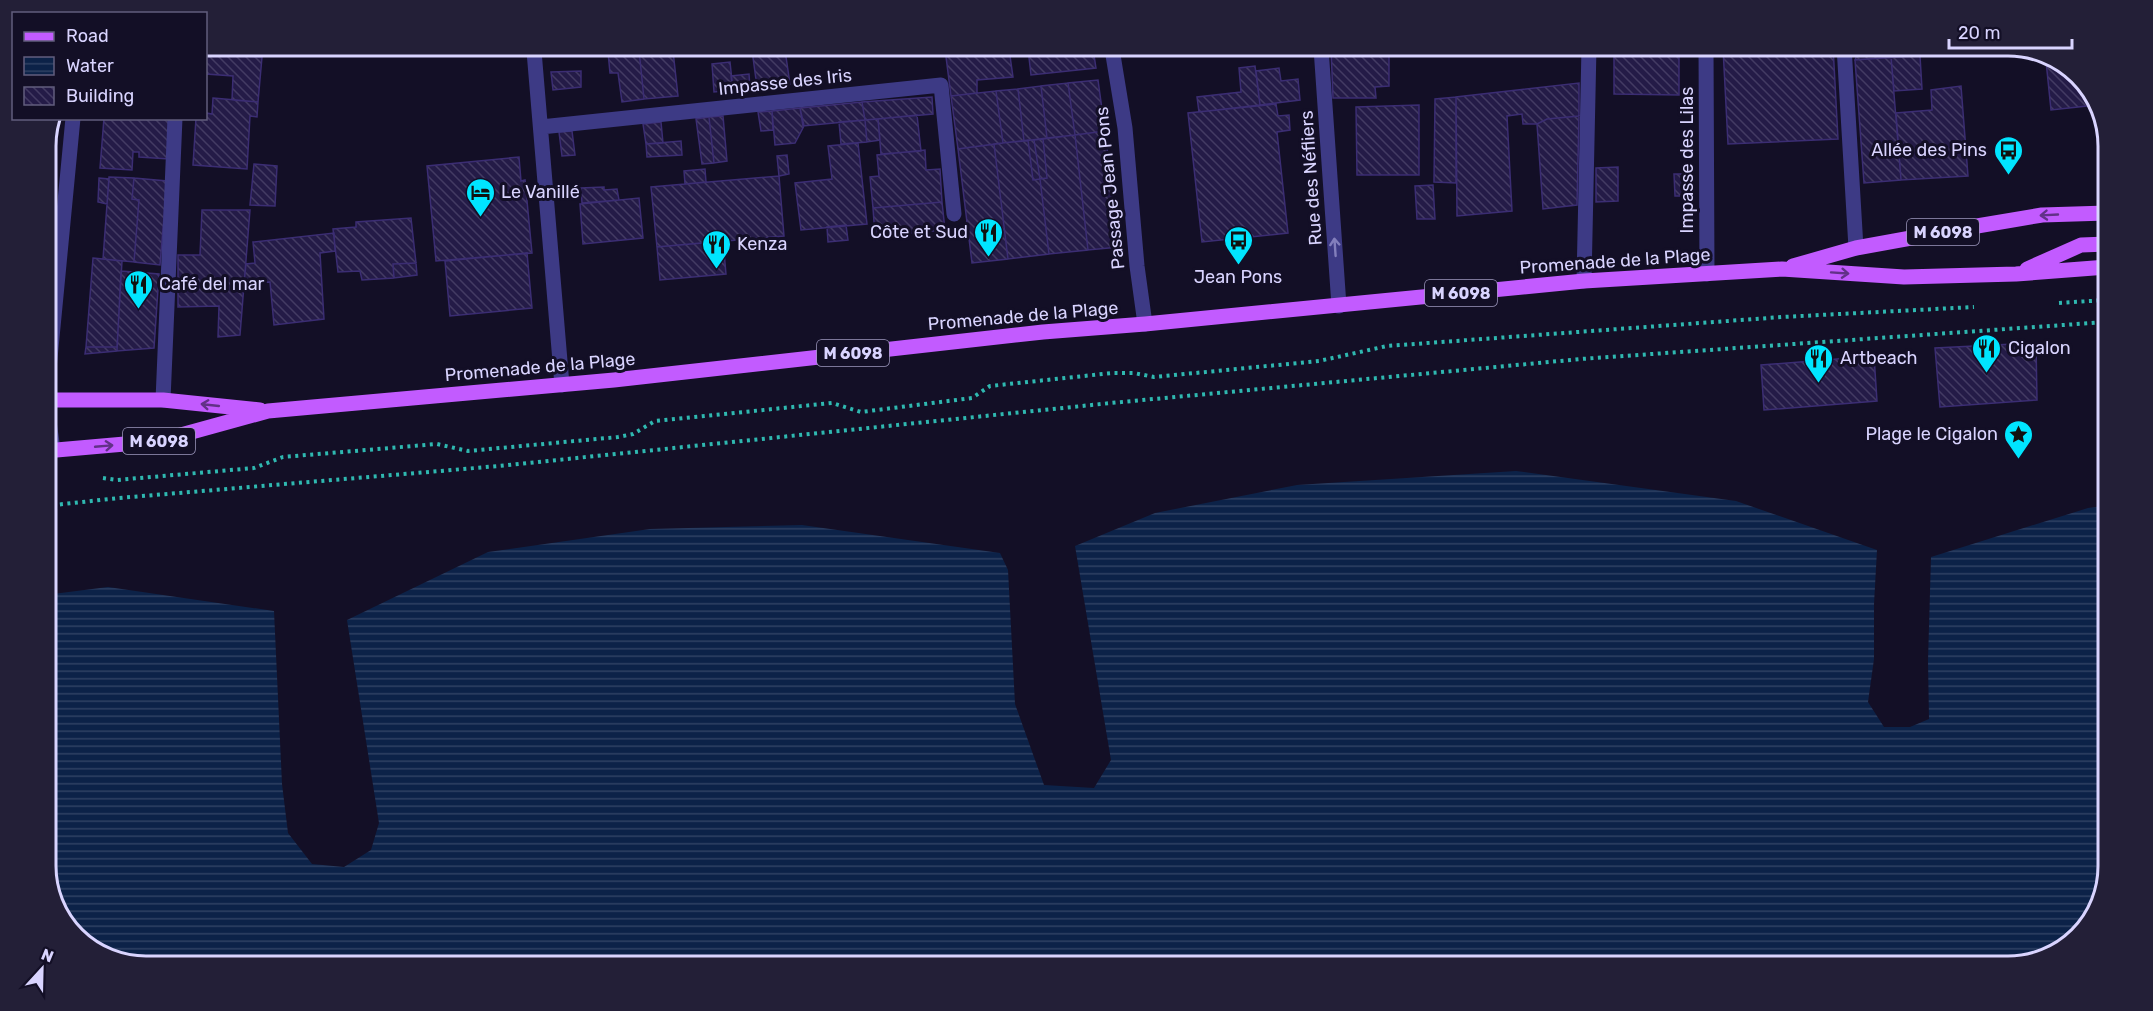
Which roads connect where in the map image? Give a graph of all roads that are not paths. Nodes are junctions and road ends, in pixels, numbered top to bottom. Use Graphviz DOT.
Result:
graph roads {
  1 [pos="534,55"];
  2 [pos="1113,55"];
  3 [pos="1321,55"];
  4 [pos="1589,55"];
  5 [pos="1706,55"];
  6 [pos="1845,55"];
  7 [pos="72,120"];
  8 [pos="175,120"];
  9 [pos="541,127"];
  10 [pos="2097,213"];
  11 [pos="954,214"];
  12 [pos="2097,244"];
  13 [pos="1856,248"];
  14 [pos="2097,268"];
  15 [pos="1782,269"];
  16 [pos="1707,274"];
  17 [pos="2016,274"];
  18 [pos="1584,281"];
  19 [pos="56,292"];
  20 [pos="1339,306"];
  21 [pos="1145,324"];
  22 [pos="562,385"];
  23 [pos="56,400"];
  24 [pos="163,400"];
  25 [pos="268,411"];
  26 [pos="56,450"];
  1 -- 9 [label="street"];
  2 -- 21 [label="street, Passage Jean Pons"];
  20 -- 3 [label="street, Rue des Néfliers, one-way"];
  4 -- 18 [label="street"];
  5 -- 16 [label="street, Impasse des Lilas"];
  6 -- 13 [label="street"];
  7 -- 19 [label="street"];
  8 -- 24 [label="street"];
  9 -- 11 [label="street, Impasse des Iris"];
  9 -- 22 [label="street"];
  10 -- 13 [label="main road, Promenade de la Plage / M 6098, one-way"];
  12 -- 17 [label="main road"];
  13 -- 15 [label="main road, Promenade de la Plage / M 6098"];
  14 -- 17 [label="main road, Promenade de la Plage / M 6098"];
  15 -- 16 [label="main road, Promenade de la Plage / M 6098"];
  15 -- 17 [label="main road, Promenade de la Plage / M 6098, one-way"];
  16 -- 18 [label="main road, Promenade de la Plage / M 6098"];
  18 -- 20 [label="main road, Promenade de la Plage / M 6098"];
  20 -- 21 [label="main road, Promenade de la Plage / M 6098"];
  21 -- 22 [label="main road, Promenade de la Plage / M 6098"];
  22 -- 25 [label="main road, Promenade de la Plage / M 6098"];
  23 -- 24 [label="main road, Promenade de la Plage / M 6098"];
  25 -- 24 [label="main road, Promenade de la Plage / M 6098, one-way"];
  26 -- 25 [label="main road, Promenade de la Plage / M 6098, one-way"];
}
